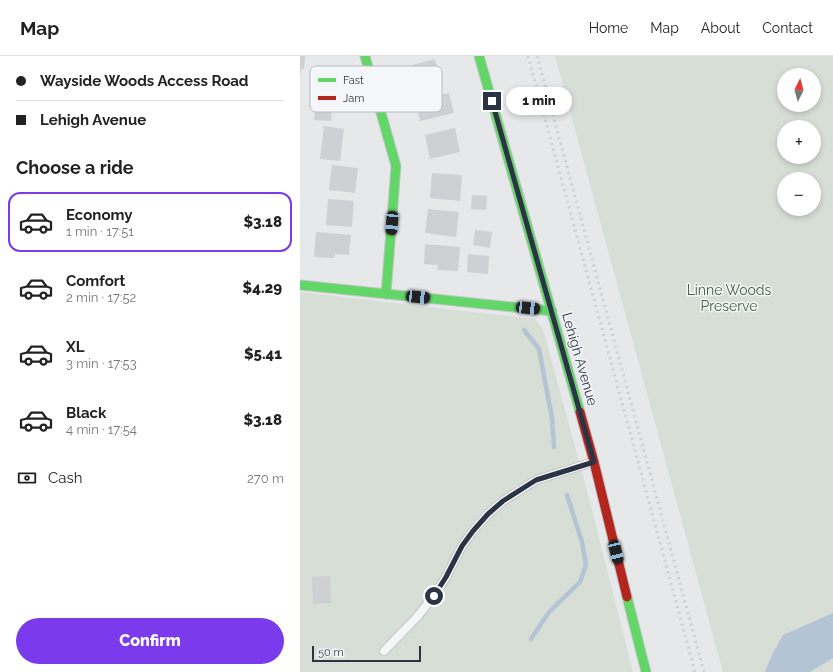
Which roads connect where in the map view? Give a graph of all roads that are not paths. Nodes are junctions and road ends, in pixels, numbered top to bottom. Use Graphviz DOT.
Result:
graph roads {
  1 [pos="366,56"];
  2 [pos="479,56"];
  3 [pos="369,66"];
  4 [pos="381,112"];
  5 [pos="300,285"];
  6 [pos="386,294"];
  7 [pos="552,311"];
  8 [pos="594,462"];
  9 [pos="384,650"];
  10 [pos="646,672"];
  1 -- 3 [label="street"];
  2 -- 7 [label="street, Lehigh Avenue"];
  4 -- 6 [label="street"];
  5 -- 6 [label="street"];
  6 -- 7 [label="street"];
  7 -- 8 [label="street, Lehigh Avenue"];
  8 -- 9 [label="lane"];
  8 -- 10 [label="street, Lehigh Avenue"];
}
